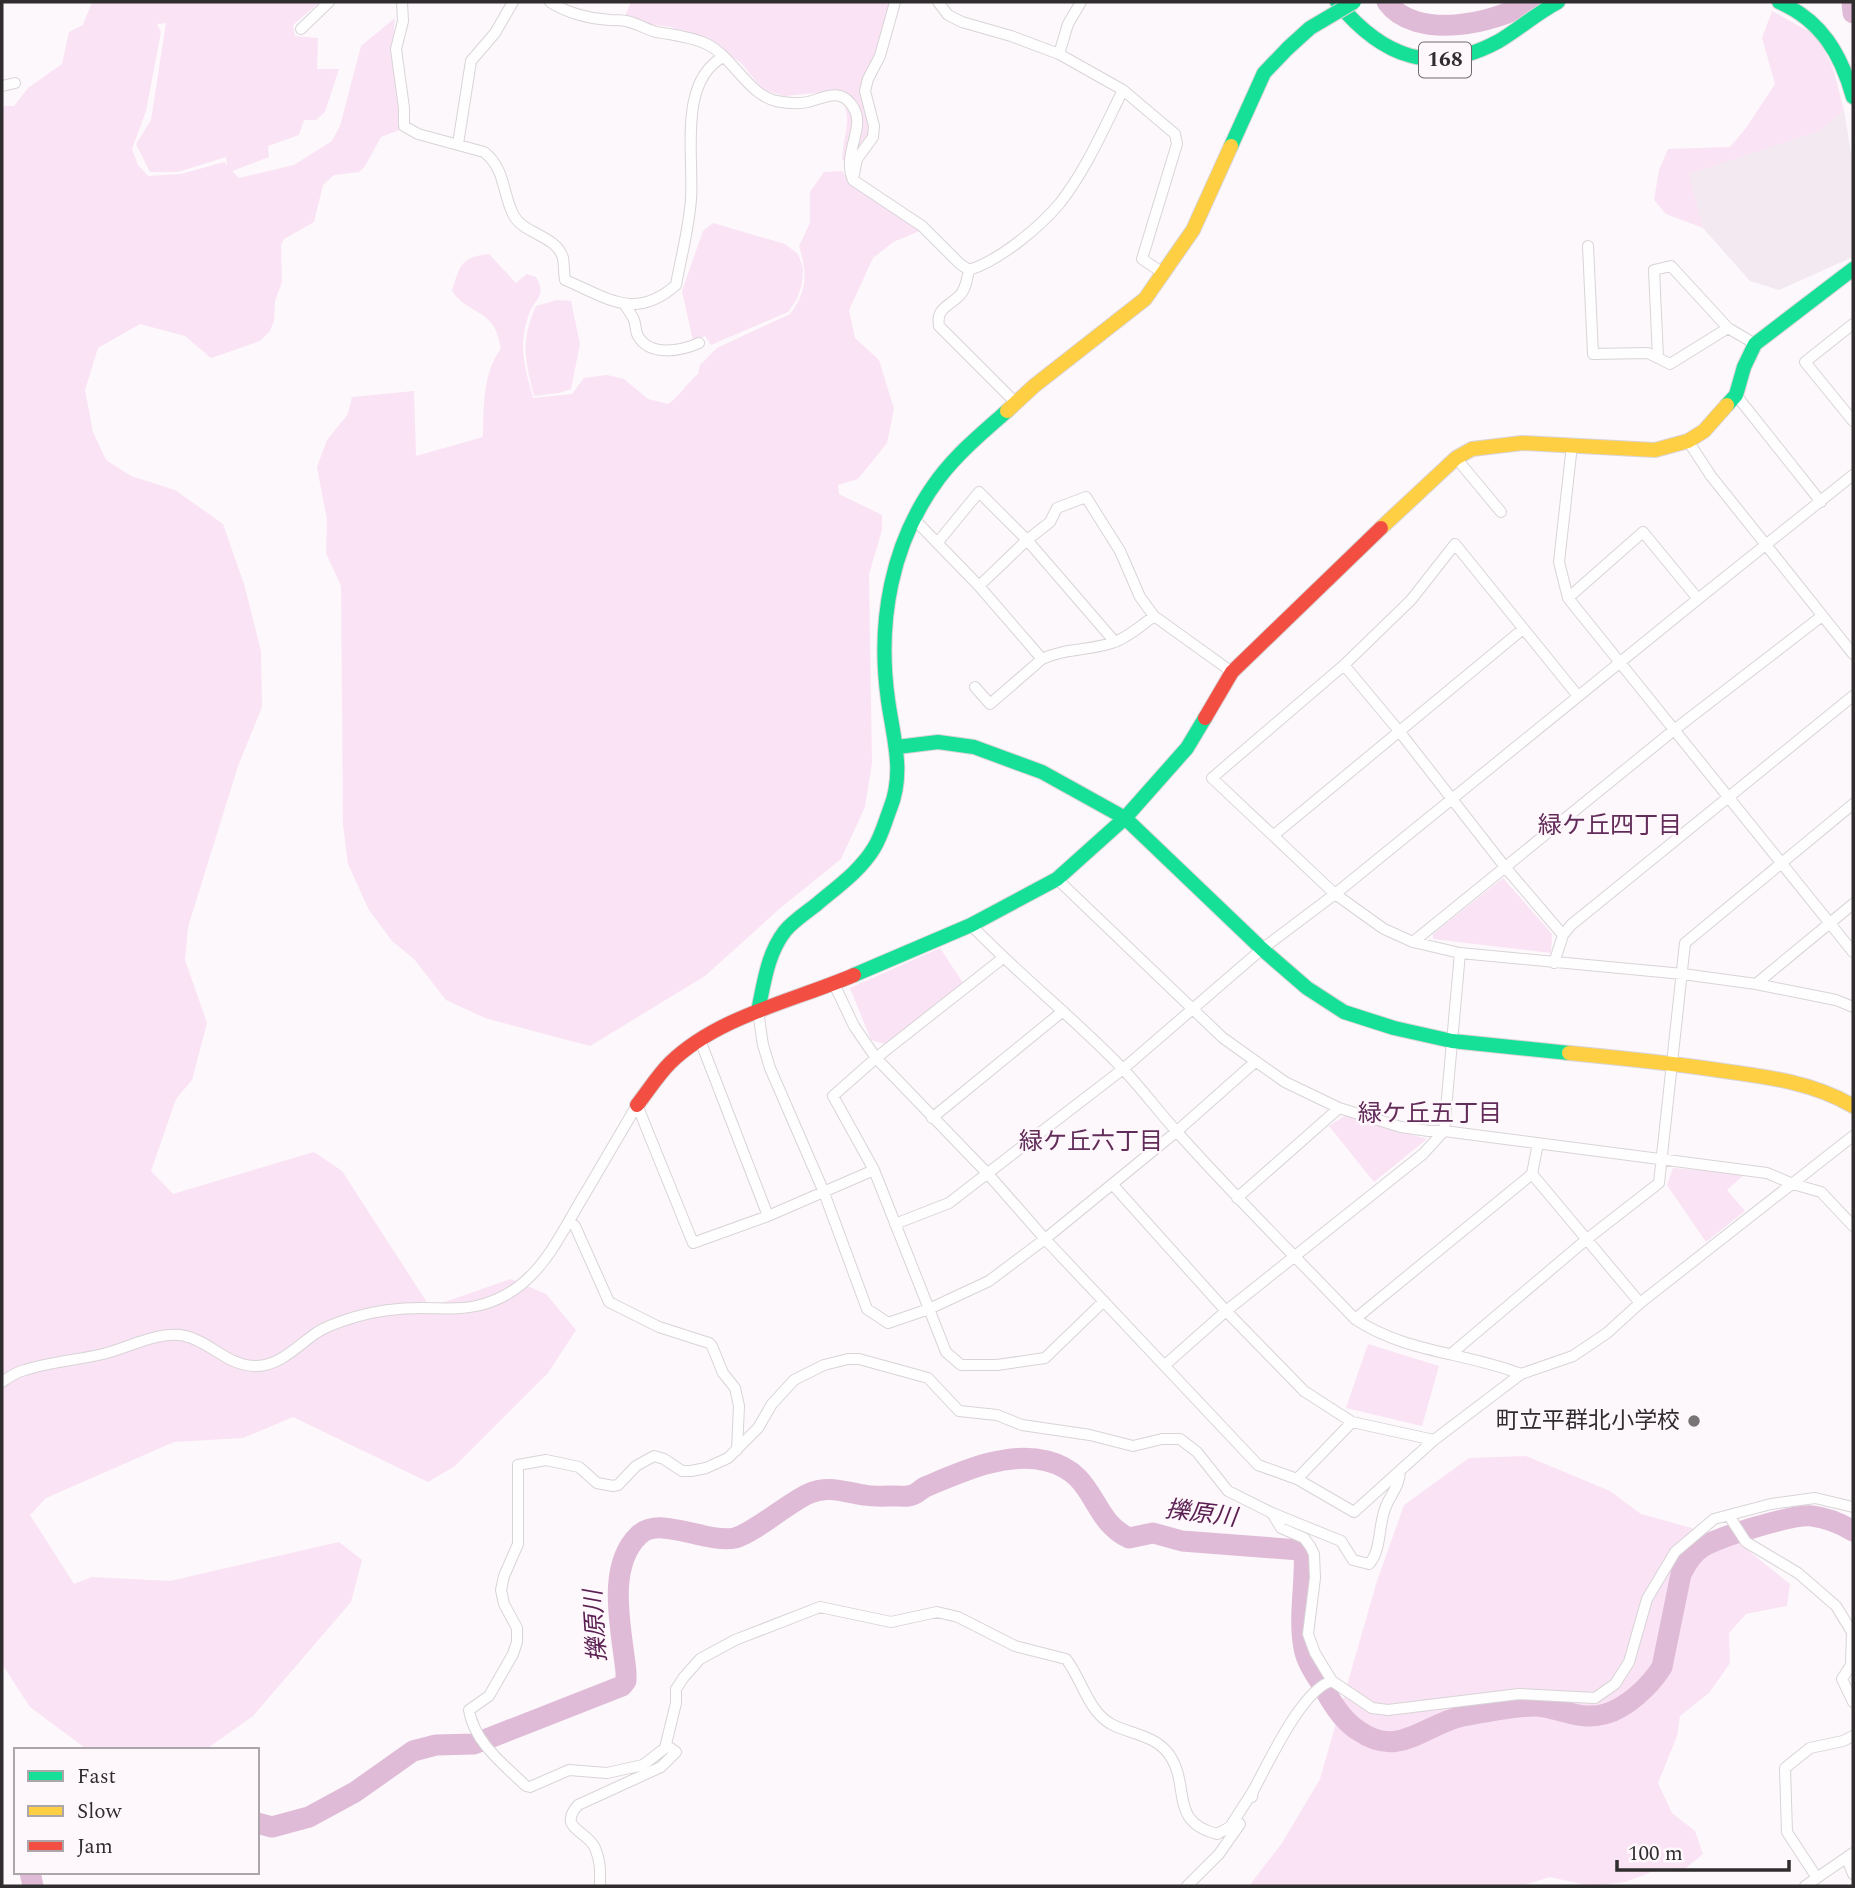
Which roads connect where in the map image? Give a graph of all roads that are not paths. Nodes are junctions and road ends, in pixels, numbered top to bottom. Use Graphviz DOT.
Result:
graph roads {
  1 [pos="329,2"];
  2 [pos="402,2"];
  3 [pos="513,2"];
  4 [pos="550,2"];
  5 [pos="895,2"];
  6 [pos="938,2"];
  7 [pos="1082,2"];
  8 [pos="1337,2"];
  9 [pos="1354,2"];
  10 [pos="1558,2"];
  11 [pos="1779,2"];
  12 [pos="301,29"];
  13 [pos="1059,54"];
  14 [pos="723,57"];
  15 [pos="15,83"];
  16 [pos="2,86"];
  17 [pos="1123,90"];
  18 [pos="1853,97"];
  19 [pos="458,144"];
  20 [pos="853,180"];
  21 [pos="1588,246"];
  22 [pos="1853,269"];
  23 [pos="970,270"];
  24 [pos="1163,273"];
  25 [pos="625,305"];
  26 [pos="1853,324"];
  27 [pos="1728,328"];
  28 [pos="699,344"];
  29 [pos="1755,344"];
  30 [pos="1658,358"];
  31 [pos="1736,395"];
  32 [pos="1016,403"];
  33 [pos="1853,421"];
  34 [pos="1688,441"];
  35 [pos="1572,445"];
  36 [pos="1456,458"];
  37 [pos="1853,475"];
  38 [pos="1821,502"];
  39 [pos="1501,512"];
  40 [pos="914,519"];
  41 [pos="1027,540"];
  42 [pos="938,542"];
  43 [pos="1766,544"];
  44 [pos="979,586"];
  45 [pos="1569,598"];
  46 [pos="1698,599"];
  47 [pos="1153,616"];
  48 [pos="1822,616"];
  49 [pos="1523,629"];
  50 [pos="1115,642"];
  51 [pos="1853,654"];
  52 [pos="1042,659"];
  53 [pos="1619,663"];
  54 [pos="1344,665"];
  55 [pos="1232,672"];
  56 [pos="975,687"];
  57 [pos="1578,696"];
  58 [pos="1853,696"];
  59 [pos="1674,730"];
  60 [pos="1399,731"];
  61 [pos="897,747"];
  62 [pos="1729,798"];
  63 [pos="1452,800"];
  64 [pos="1853,804"];
  65 [pos="1125,818"];
  66 [pos="1273,835"];
  67 [pos="1780,864"];
  68 [pos="1505,867"];
  69 [pos="1057,878"];
  70 [pos="1335,894"];
  71 [pos="1853,904"];
  72 [pos="1829,923"];
  73 [pos="971,925"];
  74 [pos="1563,935"];
  75 [pos="1413,942"];
  76 [pos="1262,949"];
  77 [pos="1853,952"];
  78 [pos="1460,953"];
  79 [pos="1003,958"];
  80 [pos="1554,963"];
  81 [pos="1683,974"];
  82 [pos="834,984"];
  83 [pos="1756,984"];
  84 [pos="1853,1007"];
  85 [pos="1193,1008"];
  86 [pos="758,1011"];
  87 [pos="1063,1011"];
  88 [pos="700,1040"];
  89 [pos="1452,1041"];
  90 [pos="876,1058"];
  91 [pos="1255,1062"];
  92 [pos="1671,1063"];
  93 [pos="1123,1069"];
  94 [pos="637,1105"];
  95 [pos="1853,1106"];
  96 [pos="1339,1108"];
  97 [pos="932,1118"];
  98 [pos="1444,1131"];
  99 [pos="1177,1132"];
  100 [pos="1853,1136"];
  101 [pos="1538,1143"];
  102 [pos="1660,1159"];
  103 [pos="874,1170"];
  104 [pos="988,1174"];
  105 [pos="1532,1174"];
  106 [pos="1793,1184"];
  107 [pos="1113,1185"];
  108 [pos="823,1190"];
  109 [pos="1237,1198"];
  110 [pos="768,1216"];
  111 [pos="570,1223"];
  112 [pos="895,1224"];
  113 [pos="1853,1226"];
  114 [pos="1587,1239"];
  115 [pos="1045,1240"];
  116 [pos="1295,1256"];
  117 [pos="1104,1301"];
  118 [pos="1640,1303"];
  119 [pos="929,1309"];
  120 [pos="1226,1311"];
  121 [pos="1355,1319"];
  122 [pos="1451,1354"];
  123 [pos="1165,1365"];
  124 [pos="1521,1374"];
  125 [pos="2,1382"];
  126 [pos="1352,1422"];
  127 [pos="1434,1440"];
  128 [pos="737,1450"];
  129 [pos="1400,1471"];
  130 [pos="1297,1479"];
  131 [pos="1853,1507"];
  132 [pos="1272,1513"];
  133 [pos="1729,1516"];
  134 [pos="1325,1684"];
  135 [pos="1853,1702"];
  136 [pos="1853,1736"];
  137 [pos="665,1748"];
  138 [pos="1252,1791"];
  139 [pos="1850,1856"];
  140 [pos="1853,1874"];
  141 [pos="1817,1878"];
  142 [pos="600,1886"];
  143 [pos="1186,1886"];
  144 [pos="1805,1886"];
  1 -- 12 [label="street"];
  2 -- 19 [label="street"];
  3 -- 19 [label="street"];
  4 -- 14 [label="street"];
  5 -- 20 [label="street"];
  6 -- 13 [label="street"];
  7 -- 13 [label="street"];
  8 -- 10 [label="main road, 168"];
  9 -- 24 [label="main road, bridge"];
  11 -- 18 [label="main road"];
  13 -- 17 [label="street"];
  14 -- 20 [label="street"];
  14 -- 25 [label="street"];
  15 -- 16 [label="street"];
  17 -- 23 [label="street"];
  17 -- 24 [label="street"];
  19 -- 25 [label="street"];
  20 -- 23 [label="street"];
  21 -- 30 [label="street"];
  22 -- 29 [label="main road"];
  23 -- 32 [label="street"];
  24 -- 32 [label="main road"];
  25 -- 28 [label="street"];
  26 -- 33 [label="street"];
  27 -- 29 [label="street"];
  27 -- 30 [label="street"];
  27 -- 30 [label="street"];
  29 -- 31 [label="main road"];
  31 -- 34 [label="main road"];
  31 -- 38 [label="street"];
  32 -- 40 [label="main road"];
  34 -- 35 [label="main road"];
  34 -- 43 [label="street"];
  35 -- 36 [label="main road"];
  35 -- 45 [label="street"];
  36 -- 39 [label="street"];
  36 -- 55 [label="main road"];
  37 -- 38 [label="street"];
  38 -- 43 [label="street"];
  40 -- 42 [label="street"];
  40 -- 61 [label="main road"];
  41 -- 42 [label="street"];
  41 -- 44 [label="street"];
  41 -- 47 [label="street"];
  41 -- 50 [label="street"];
  42 -- 44 [label="street"];
  43 -- 46 [label="street"];
  43 -- 48 [label="street"];
  44 -- 52 [label="street"];
  45 -- 46 [label="street"];
  45 -- 53 [label="street"];
  46 -- 53 [label="street"];
  47 -- 50 [label="street"];
  47 -- 55 [label="street"];
  48 -- 51 [label="street"];
  48 -- 59 [label="street"];
  49 -- 54 [label="street"];
  49 -- 57 [label="street"];
  49 -- 60 [label="street"];
  50 -- 52 [label="street"];
  52 -- 56 [label="street"];
  53 -- 57 [label="street"];
  53 -- 59 [label="street"];
  54 -- 60 [label="street"];
  54 -- 66 [label="street"];
  55 -- 65 [label="main road"];
  57 -- 63 [label="street"];
  58 -- 62 [label="street"];
  59 -- 62 [label="street"];
  59 -- 68 [label="street"];
  60 -- 63 [label="street"];
  60 -- 66 [label="street"];
  61 -- 65 [label="main road"];
  61 -- 86 [label="main road"];
  62 -- 67 [label="street"];
  62 -- 74 [label="street"];
  63 -- 68 [label="street"];
  63 -- 70 [label="street"];
  64 -- 67 [label="street"];
  65 -- 69 [label="main road"];
  65 -- 76 [label="main road"];
  66 -- 70 [label="street"];
  67 -- 72 [label="street"];
  67 -- 81 [label="street"];
  68 -- 74 [label="street"];
  68 -- 75 [label="street"];
  69 -- 73 [label="main road"];
  69 -- 85 [label="street"];
  70 -- 75 [label="street"];
  70 -- 76 [label="street"];
  71 -- 72 [label="street"];
  72 -- 77 [label="street"];
  72 -- 83 [label="street"];
  73 -- 79 [label="street"];
  73 -- 82 [label="main road"];
  74 -- 80 [label="street"];
  75 -- 78 [label="street"];
  76 -- 85 [label="street"];
  76 -- 89 [label="main road"];
  78 -- 80 [label="street"];
  78 -- 89 [label="street"];
  79 -- 87 [label="street"];
  79 -- 90 [label="street"];
  80 -- 81 [label="street"];
  81 -- 83 [label="street"];
  81 -- 92 [label="street"];
  82 -- 86 [label="main road"];
  82 -- 90 [label="street"];
  83 -- 84 [label="street"];
  85 -- 91 [label="street"];
  85 -- 93 [label="street"];
  86 -- 88 [label="main road"];
  86 -- 108 [label="street"];
  87 -- 93 [label="street"];
  87 -- 97 [label="street"];
  88 -- 94 [label="main road"];
  88 -- 110 [label="street"];
  89 -- 92 [label="main road"];
  89 -- 98 [label="street"];
  90 -- 97 [label="street"];
  90 -- 103 [label="street"];
  91 -- 96 [label="street"];
  91 -- 99 [label="street"];
  92 -- 95 [label="main road"];
  92 -- 102 [label="street"];
  93 -- 99 [label="street"];
  93 -- 104 [label="street"];
  94 -- 110 [label="street"];
  94 -- 111 [label="street"];
  96 -- 98 [label="street"];
  96 -- 109 [label="street"];
  97 -- 104 [label="street"];
  98 -- 101 [label="street"];
  98 -- 116 [label="street"];
  99 -- 107 [label="street"];
  99 -- 109 [label="street"];
  100 -- 106 [label="street"];
  101 -- 102 [label="street"];
  101 -- 105 [label="street"];
  102 -- 106 [label="street"];
  102 -- 114 [label="street"];
  103 -- 108 [label="street"];
  103 -- 112 [label="street"];
  104 -- 112 [label="street"];
  104 -- 115 [label="street"];
  105 -- 114 [label="street"];
  105 -- 121 [label="street"];
  106 -- 113 [label="street"];
  106 -- 118 [label="street"];
  107 -- 115 [label="street"];
  107 -- 120 [label="street"];
  108 -- 110 [label="street"];
  108 -- 119 [label="street"];
  109 -- 116 [label="street"];
  111 -- 125 [label="street"];
  111 -- 128 [label="street"];
  112 -- 119 [label="street"];
  114 -- 118 [label="street"];
  114 -- 122 [label="street"];
  115 -- 117 [label="street"];
  115 -- 119 [label="street"];
  116 -- 120 [label="street"];
  116 -- 121 [label="street"];
  117 -- 119 [label="street"];
  117 -- 123 [label="street"];
  118 -- 124 [label="street"];
  120 -- 123 [label="street"];
  120 -- 126 [label="street"];
  121 -- 122 [label="street"];
  122 -- 124 [label="street"];
  123 -- 130 [label="street"];
  124 -- 127 [label="street"];
  126 -- 127 [label="street"];
  126 -- 130 [label="street"];
  127 -- 129 [label="street"];
  128 -- 132 [label="street"];
  128 -- 137 [label="street"];
  129 -- 130 [label="street"];
  129 -- 132 [label="street"];
  131 -- 133 [label="street"];
  132 -- 134 [label="street"];
  133 -- 134 [label="street"];
  133 -- 135 [label="street"];
  134 -- 138 [label="street"];
  136 -- 141 [label="street"];
  137 -- 138 [label="street"];
  137 -- 142 [label="street"];
  138 -- 143 [label="street"];
  139 -- 140 [label="street"];
  139 -- 141 [label="street"];
  141 -- 144 [label="street"];
}
